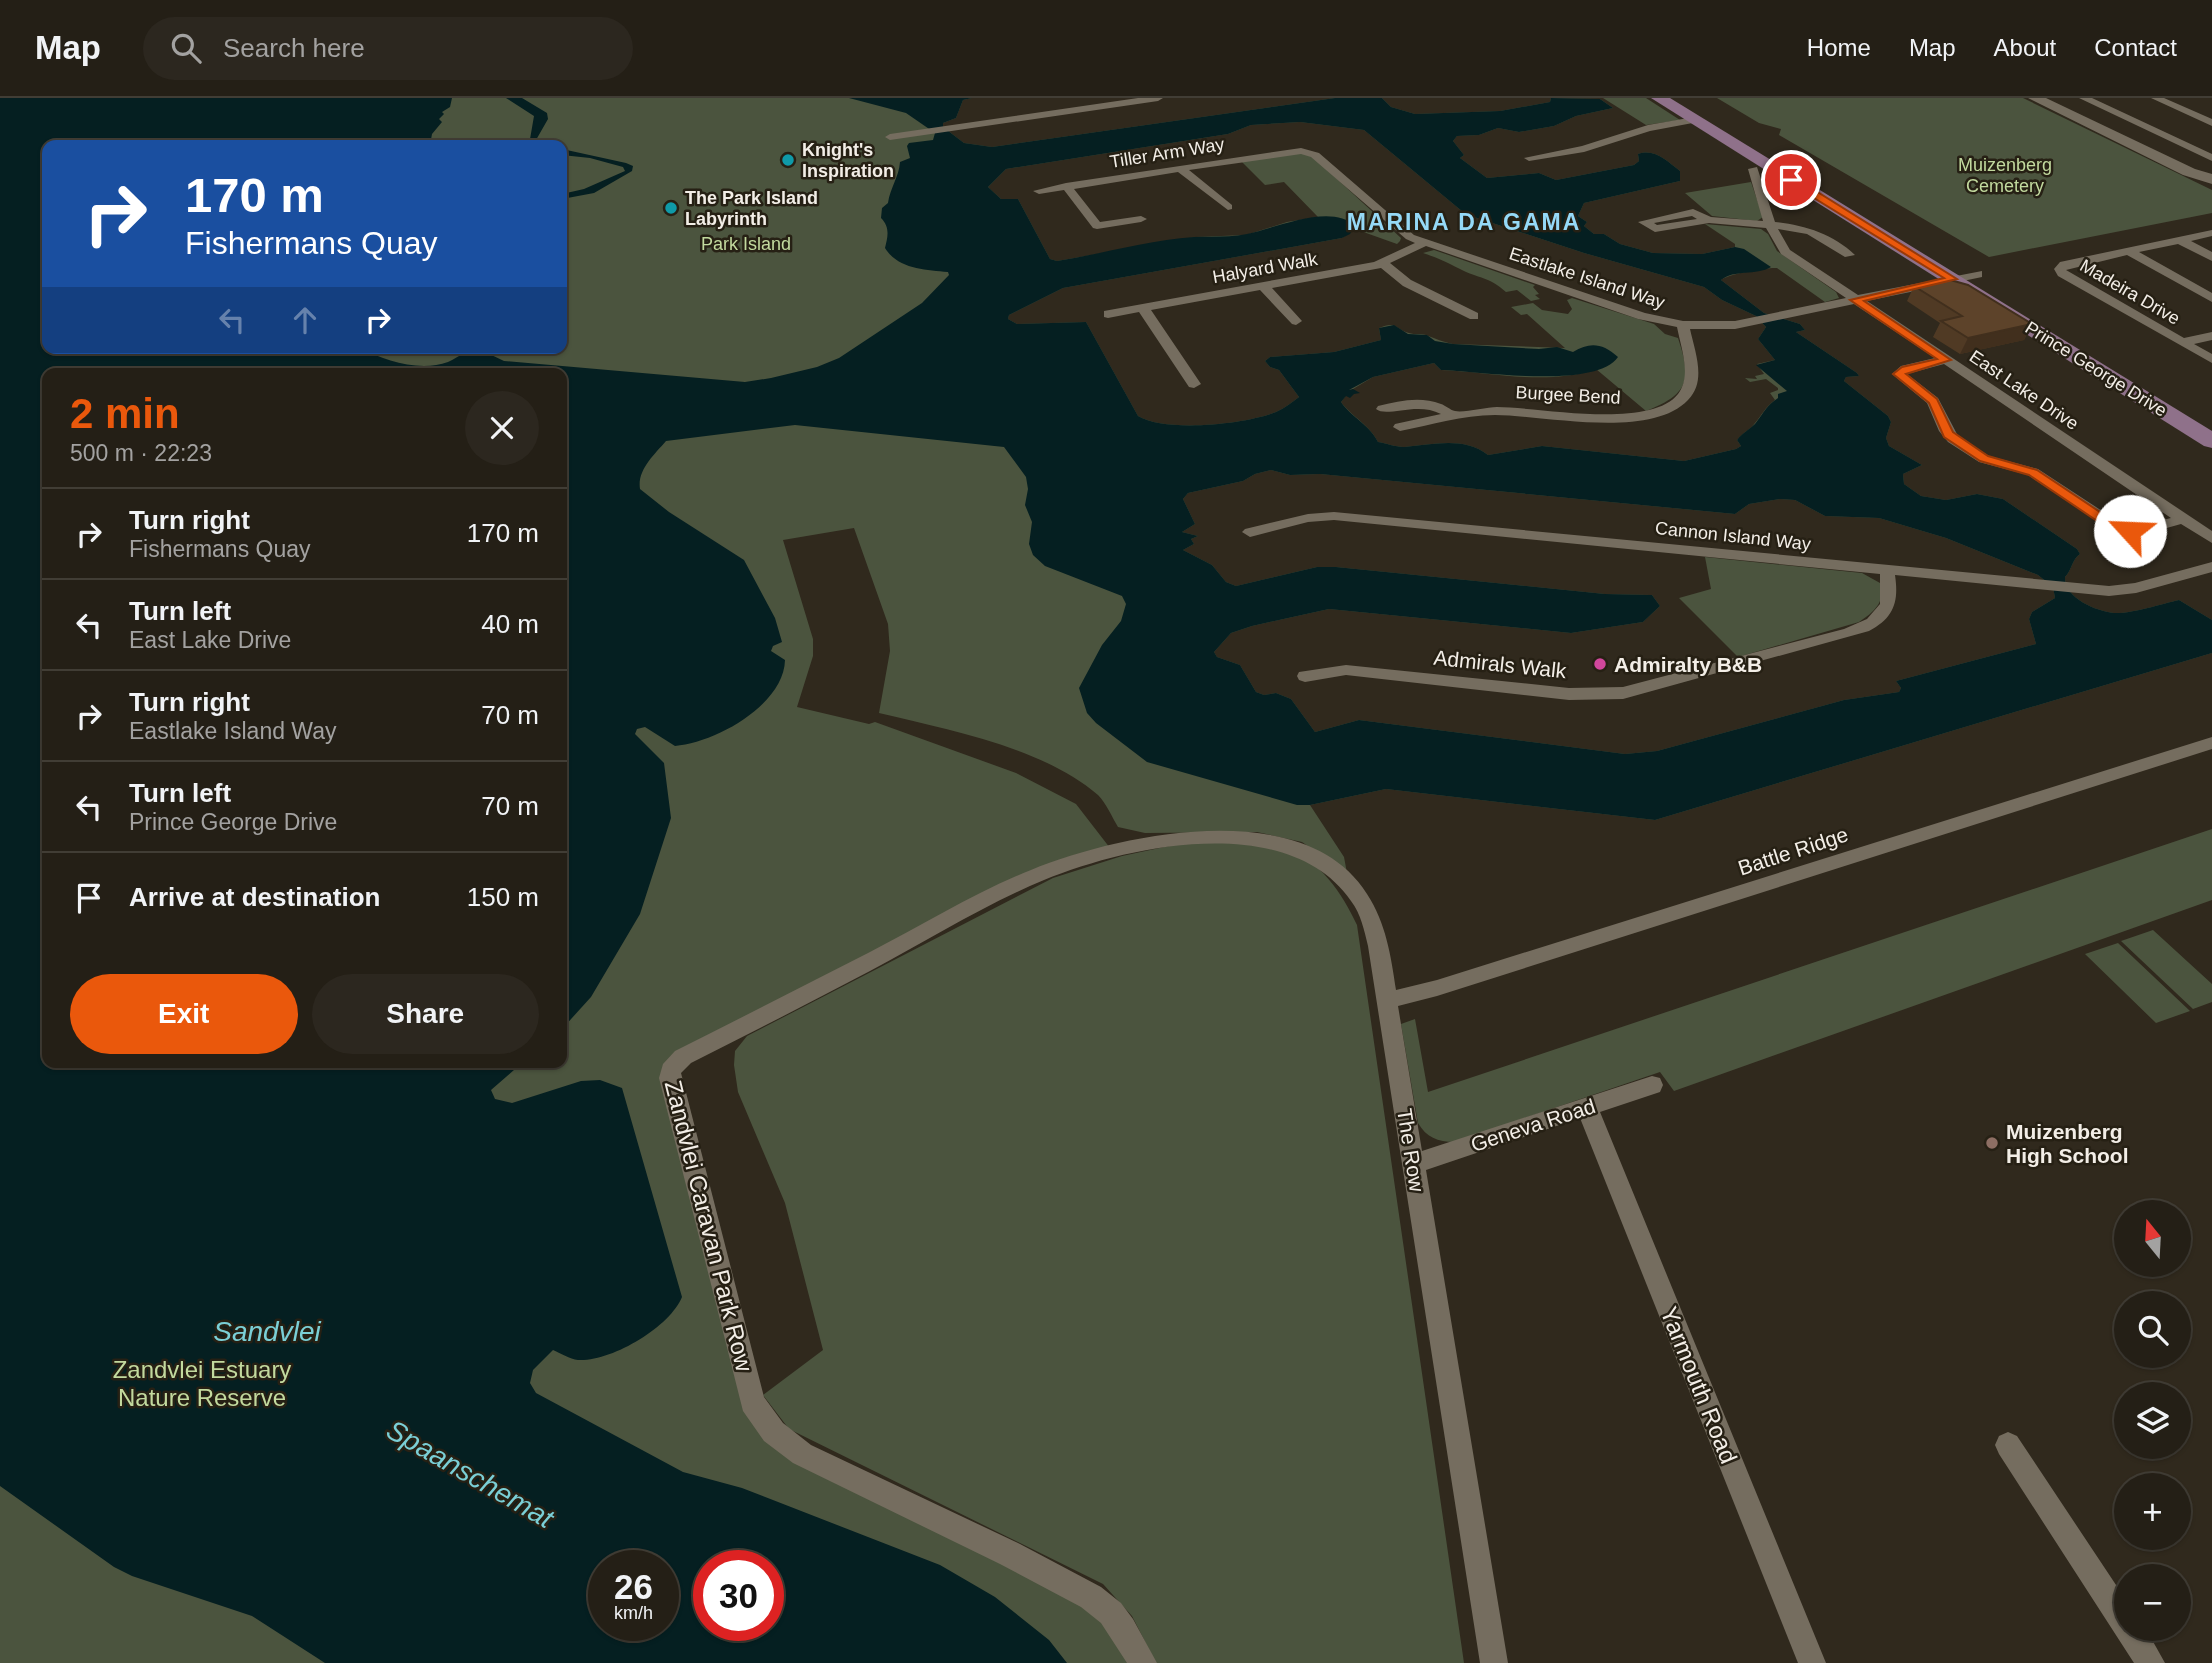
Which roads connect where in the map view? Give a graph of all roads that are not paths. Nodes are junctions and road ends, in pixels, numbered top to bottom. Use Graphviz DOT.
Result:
graph roads {
  1 [pos="1158,98"];
  2 [pos="1659,98"];
  3 [pos="1686,98"];
  4 [pos="2035,98"];
  5 [pos="2157,98"];
  6 [pos="2089,99"];
  7 [pos="1694,120"];
  8 [pos="2212,123"];
  9 [pos="890,137"];
  10 [pos="1301,151"];
  11 [pos="1529,158"];
  12 [pos="2212,158"];
  13 [pos="1180,169"];
  14 [pos="1754,169"];
  15 [pos="2212,179"];
  16 [pos="1066,187"];
  17 [pos="1039,191"];
  18 [pos="1228,207"];
  19 [pos="1142,219"];
  20 [pos="1709,220"];
  21 [pos="1770,226"];
  22 [pos="2212,233"];
  23 [pos="2180,240"];
  24 [pos="1424,243"];
  25 [pos="2128,251"];
  26 [pos="1849,255"];
  27 [pos="2212,257"];
  28 [pos="1384,264"];
  29 [pos="1978,274"];
  30 [pos="1567,279"];
  31 [pos="1952,279"];
  32 [pos="1263,286"];
  33 [pos="2212,298"];
  34 [pos="1856,300"];
  35 [pos="1143,308"];
  36 [pos="1108,314"];
  37 [pos="1660,315"];
  38 [pos="1474,316"];
  39 [pos="1712,317"];
  40 [pos="1296,321"];
  41 [pos="1683,325"];
  42 [pos="2212,336"];
  43 [pos="2183,342"];
  44 [pos="2212,359"];
  45 [pos="1946,360"];
  46 [pos="2153,380"];
  47 [pos="1194,384"];
  48 [pos="1383,409"];
  49 [pos="1454,417"];
  50 [pos="1400,427"];
  51 [pos="2212,441"];
  52 [pos="2183,519"];
  53 [pos="1250,532"];
  54 [pos="2212,538"];
  55 [pos="2212,567"];
  56 [pos="1887,570"];
  57 [pos="2038,585"];
  58 [pos="1305,676"];
  59 [pos="2212,743"];
  60 [pos="1118,848"];
  61 [pos="1387,1000"];
  62 [pos="1652,1085"];
  63 [pos="1587,1107"];
  64 [pos="1414,1164"];
  65 [pos="2008,1445"];
  66 [pos="2114,1607"];
  67 [pos="2137,1641"];
  68 [pos="1143,1663"];
  69 [pos="1494,1663"];
  70 [pos="1812,1663"];
  71 [pos="2151,1663"];
  1 -- 9 [label="street"];
  2 -- 7 [label="main road, Prince George Drive"];
  3 -- 29 [label="main road, Prince George Drive"];
  4 -- 15 [label="street"];
  5 -- 8 [label="street"];
  6 -- 12 [label="street"];
  7 -- 11 [label="street"];
  7 -- 31 [label="main road, Prince George Drive"];
  10 -- 13 [label="street, Tiller Arm Way"];
  10 -- 24 [label="street, Eastlake Island Way"];
  13 -- 16 [label="street, Tiller Arm Way"];
  13 -- 18 [label="street"];
  14 -- 21 [label="street, East Lake Drive"];
  16 -- 17 [label="street, Tiller Arm Way"];
  16 -- 19 [label="street"];
  20 -- 21 [label="street"];
  21 -- 26 [label="street"];
  21 -- 34 [label="street, East Lake Drive"];
  22 -- 23 [label="street, Madeira Drive"];
  23 -- 25 [label="street, Madeira Drive"];
  23 -- 27 [label="street"];
  24 -- 28 [label="street, Halyard Walk"];
  24 -- 37 [label="street, Eastlake Island Way"];
  25 -- 33 [label="street"];
  25 -- 43 [label="street, Madeira Drive"];
  28 -- 32 [label="street, Halyard Walk"];
  28 -- 38 [label="street"];
  29 -- 31 [label="street, Eastlake Island Way"];
  29 -- 46 [label="main road, Prince George Drive"];
  30 -- 37 [label="street"];
  31 -- 34 [label="street, Eastlake Island Way"];
  31 -- 51 [label="main road, Prince George Drive"];
  32 -- 35 [label="street, Halyard Walk"];
  32 -- 40 [label="street"];
  34 -- 41 [label="street, Eastlake Island Way"];
  34 -- 45 [label="street, East Lake Drive"];
  35 -- 36 [label="street, Halyard Walk"];
  35 -- 47 [label="street"];
  37 -- 39 [label="street"];
  37 -- 41 [label="street, Eastlake Island Way"];
  41 -- 49 [label="street, Burgee Bend"];
  42 -- 43 [label="street"];
  43 -- 44 [label="street, Madeira Drive"];
  45 -- 52 [label="street, East Lake Drive"];
  45 -- 52 [label="street"];
  48 -- 49 [label="street"];
  49 -- 50 [label="street, Burgee Bend"];
  52 -- 54 [label="street, East Lake Drive"];
  53 -- 56 [label="street, Cannon Island Way"];
  55 -- 57 [label="street, Cannon Island Way"];
  56 -- 57 [label="street, Cannon Island Way"];
  56 -- 58 [label="street, Admirals Walk"];
  59 -- 61 [label="street, Battle Ridge"];
  60 -- 61 [label="street, The Row"];
  60 -- 68 [label="street, Zandvlei Caravan Park Row"];
  61 -- 64 [label="street, The Row"];
  62 -- 63 [label="street, Geneva Road"];
  63 -- 64 [label="street, Geneva Road"];
  63 -- 70 [label="street, Yarmouth Road"];
  64 -- 69 [label="street, The Row"];
  65 -- 66 [label="street"];
  67 -- 71 [label="street"];
}
